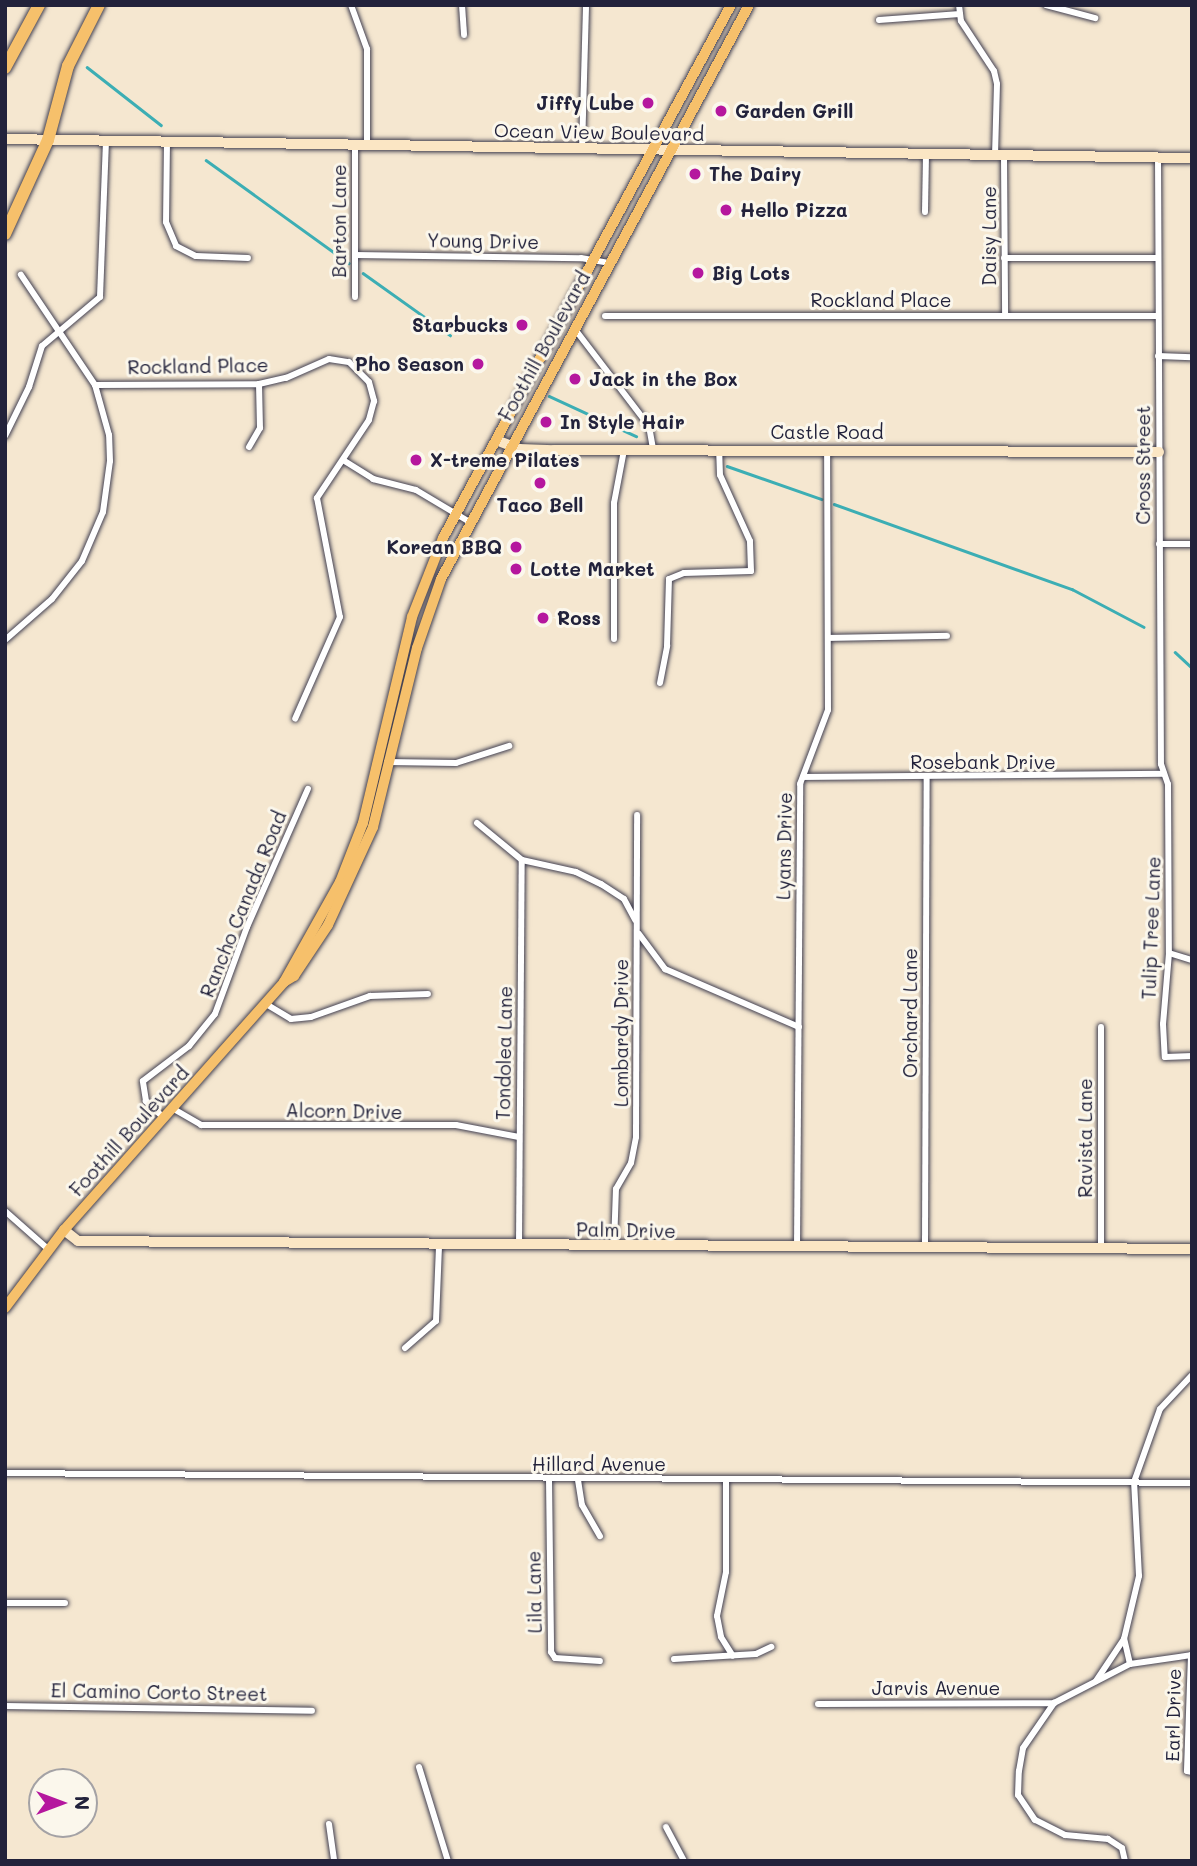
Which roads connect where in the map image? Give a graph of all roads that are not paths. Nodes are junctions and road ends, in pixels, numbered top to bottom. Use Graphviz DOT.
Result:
graph roads {
  1 [pos="99,5"];
  2 [pos="351,5"];
  3 [pos="462,5"];
  4 [pos="586,5"];
  5 [pos="731,5"];
  6 [pos="749,5"];
  7 [pos="959,5"];
  8 [pos="1046,5"];
  9 [pos="36,10"];
  10 [pos="960,14"];
  11 [pos="1095,18"];
  12 [pos="879,20"];
  13 [pos="464,35"];
  14 [pos="5,68"];
  15 [pos="5,74"];
  16 [pos="5,139"];
  17 [pos="48,141"];
  18 [pos="106,142"];
  19 [pos="167,142"];
  20 [pos="355,144"];
  21 [pos="367,145"];
  22 [pos="582,150"];
  23 [pos="653,150"];
  24 [pos="670,152"];
  25 [pos="926,154"];
  26 [pos="999,156"];
  27 [pos="1158,157"];
  28 [pos="1192,158"];
  29 [pos="925,212"];
  30 [pos="5,234"];
  31 [pos="355,255"];
  32 [pos="248,258"];
  33 [pos="1004,258"];
  34 [pos="1157,258"];
  35 [pos="593,259"];
  36 [pos="609,263"];
  37 [pos="21,275"];
  38 [pos="355,297"];
  39 [pos="605,316"];
  40 [pos="1005,316"];
  41 [pos="1157,316"];
  42 [pos="574,328"];
  43 [pos="56,334"];
  44 [pos="1158,356"];
  45 [pos="1192,357"];
  46 [pos="259,383"];
  47 [pos="95,385"];
  48 [pos="5,436"];
  49 [pos="496,440"];
  50 [pos="509,446"];
  51 [pos="249,447"];
  52 [pos="653,448"];
  53 [pos="624,449"];
  54 [pos="719,450"];
  55 [pos="827,450"];
  56 [pos="1159,452"];
  57 [pos="343,460"];
  58 [pos="456,514"];
  59 [pos="468,522"];
  60 [pos="1159,544"];
  61 [pos="1192,544"];
  62 [pos="947,636"];
  63 [pos="828,638"];
  64 [pos="614,639"];
  65 [pos="5,640"];
  66 [pos="404,680"];
  67 [pos="660,683"];
  68 [pos="295,719"];
  69 [pos="509,746"];
  70 [pos="386,762"];
  71 [pos="1164,774"];
  72 [pos="803,777"];
  73 [pos="927,778"];
  74 [pos="308,789"];
  75 [pos="637,815"];
  76 [pos="477,823"];
  77 [pos="522,860"];
  78 [pos="638,929"];
  79 [pos="1169,953"];
  80 [pos="1192,960"];
  81 [pos="428,994"];
  82 [pos="266,1004"];
  83 [pos="799,1027"];
  84 [pos="1101,1027"];
  85 [pos="1192,1056"];
  86 [pos="172,1108"];
  87 [pos="164,1118"];
  88 [pos="519,1137"];
  89 [pos="5,1211"];
  90 [pos="64,1230"];
  91 [pos="439,1245"];
  92 [pos="519,1246"];
  93 [pos="614,1247"];
  94 [pos="797,1248"];
  95 [pos="925,1248"];
  96 [pos="48,1249"];
  97 [pos="1101,1249"];
  98 [pos="1192,1249"];
  99 [pos="5,1308"];
  100 [pos="405,1348"];
  101 [pos="1192,1375"];
  102 [pos="5,1474"];
  103 [pos="549,1479"];
  104 [pos="578,1479"];
  105 [pos="726,1480"];
  106 [pos="1135,1482"];
  107 [pos="1192,1483"];
  108 [pos="600,1536"];
  109 [pos="5,1603"];
  110 [pos="65,1604"];
  111 [pos="1124,1639"];
  112 [pos="771,1647"];
  113 [pos="1191,1655"];
  114 [pos="733,1656"];
  115 [pos="674,1659"];
  116 [pos="600,1661"];
  117 [pos="1130,1664"];
  118 [pos="1094,1685"];
  119 [pos="1054,1703"];
  120 [pos="818,1704"];
  121 [pos="5,1706"];
  122 [pos="312,1710"];
  123 [pos="419,1767"];
  124 [pos="1192,1772"];
  125 [pos="329,1825"];
  126 [pos="666,1827"];
  127 [pos="334,1861"];
  128 [pos="448,1861"];
  129 [pos="684,1861"];
  130 [pos="1125,1861"];
  1 -- 17 [label="highway"];
  2 -- 21 [label="street, Barton Lane"];
  3 -- 13 [label="street"];
  4 -- 22 [label="street"];
  5 -- 23 [label="main road, Foothill Boulevard"];
  6 -- 24 [label="main road, Foothill Boulevard"];
  7 -- 10 [label="street"];
  8 -- 11 [label="street"];
  9 -- 14 [label="highway"];
  9 -- 15 [label="highway"];
  10 -- 12 [label="street"];
  10 -- 26 [label="street, Daisy Lane"];
  16 -- 17 [label="street, Ocean View Boulevard"];
  17 -- 18 [label="street, Ocean View Boulevard"];
  17 -- 30 [label="highway"];
  18 -- 19 [label="street, Ocean View Boulevard"];
  18 -- 43 [label="street"];
  19 -- 20 [label="street, Ocean View Boulevard"];
  19 -- 32 [label="street"];
  20 -- 21 [label="street, Ocean View Boulevard"];
  20 -- 31 [label="street, Barton Lane"];
  21 -- 22 [label="street, Ocean View Boulevard"];
  22 -- 23 [label="street, Ocean View Boulevard"];
  23 -- 24 [label="street, Ocean View Boulevard"];
  23 -- 35 [label="main road, Foothill Boulevard"];
  24 -- 25 [label="street, Ocean View Boulevard"];
  24 -- 36 [label="main road, Foothill Boulevard"];
  25 -- 26 [label="street, Ocean View Boulevard"];
  25 -- 29 [label="street"];
  26 -- 27 [label="street, Ocean View Boulevard"];
  26 -- 33 [label="street, Daisy Lane"];
  27 -- 28 [label="street, Ocean View Boulevard"];
  27 -- 34 [label="street, Cross Street"];
  31 -- 35 [label="street, Young Drive"];
  31 -- 38 [label="street, Barton Lane"];
  33 -- 34 [label="street"];
  33 -- 40 [label="street, Daisy Lane"];
  34 -- 41 [label="street, Cross Street"];
  35 -- 36 [label="street, Young Drive"];
  35 -- 49 [label="main road, Foothill Boulevard"];
  36 -- 42 [label="main road, Foothill Boulevard"];
  37 -- 43 [label="street"];
  39 -- 40 [label="street, Rockland Place"];
  40 -- 41 [label="street, Rockland Place"];
  41 -- 44 [label="street, Cross Street"];
  42 -- 50 [label="main road, Foothill Boulevard"];
  42 -- 52 [label="street"];
  43 -- 47 [label="street"];
  43 -- 48 [label="street"];
  44 -- 45 [label="street"];
  44 -- 56 [label="street, Cross Street"];
  46 -- 47 [label="street, Rockland Place"];
  46 -- 51 [label="street"];
  46 -- 57 [label="street, Rockland Place"];
  47 -- 65 [label="street"];
  49 -- 50 [label="street, Castle Road"];
  49 -- 58 [label="main road, Foothill Boulevard"];
  50 -- 53 [label="street, Castle Road"];
  50 -- 59 [label="main road, Foothill Boulevard"];
  52 -- 53 [label="street, Castle Road"];
  52 -- 54 [label="street, Castle Road"];
  53 -- 64 [label="street"];
  54 -- 55 [label="street, Castle Road"];
  54 -- 67 [label="street"];
  55 -- 56 [label="street, Castle Road"];
  55 -- 63 [label="street, Lyans Drive"];
  56 -- 60 [label="street, Cross Street"];
  57 -- 58 [label="street"];
  57 -- 68 [label="street"];
  58 -- 59 [label="street"];
  58 -- 66 [label="main road, Foothill Boulevard"];
  59 -- 66 [label="main road, Foothill Boulevard"];
  60 -- 61 [label="street"];
  60 -- 71 [label="street, Cross Street"];
  62 -- 63 [label="street"];
  63 -- 72 [label="street, Lyans Drive"];
  66 -- 70 [label="main road, Foothill Boulevard"];
  69 -- 70 [label="street"];
  70 -- 82 [label="main road, Foothill Boulevard"];
  71 -- 73 [label="street, Rosebank Drive"];
  71 -- 79 [label="street, Tulip Tree Lane"];
  72 -- 73 [label="street, Rosebank Drive"];
  72 -- 83 [label="street, Lyans Drive"];
  73 -- 95 [label="street, Orchard Lane"];
  74 -- 87 [label="street, Rancho Canada Road"];
  75 -- 78 [label="street, Lombardy Drive"];
  76 -- 77 [label="street"];
  77 -- 78 [label="street"];
  77 -- 88 [label="street, Tondolea Lane"];
  78 -- 83 [label="street"];
  78 -- 93 [label="street, Lombardy Drive"];
  79 -- 80 [label="street"];
  79 -- 85 [label="street, Tulip Tree Lane"];
  81 -- 82 [label="street"];
  82 -- 86 [label="main road, Foothill Boulevard"];
  83 -- 94 [label="street, Lyans Drive"];
  84 -- 97 [label="street, Ravista Lane"];
  86 -- 87 [label="main road, Foothill Boulevard"];
  86 -- 88 [label="street, Alcorn Drive"];
  87 -- 90 [label="main road, Foothill Boulevard"];
  88 -- 92 [label="street, Tondolea Lane"];
  89 -- 96 [label="street"];
  90 -- 91 [label="street, Palm Drive"];
  90 -- 96 [label="main road, Foothill Boulevard"];
  91 -- 92 [label="street, Palm Drive"];
  91 -- 100 [label="street"];
  92 -- 93 [label="street, Palm Drive"];
  93 -- 94 [label="street, Palm Drive"];
  94 -- 95 [label="street, Palm Drive"];
  95 -- 97 [label="street, Palm Drive"];
  96 -- 99 [label="main road, Foothill Boulevard"];
  97 -- 98 [label="street, Palm Drive"];
  101 -- 106 [label="street"];
  102 -- 103 [label="street, Hillard Avenue"];
  103 -- 104 [label="street, Hillard Avenue"];
  103 -- 116 [label="street, Lila Lane"];
  104 -- 105 [label="street, Hillard Avenue"];
  104 -- 108 [label="street"];
  105 -- 106 [label="street, Hillard Avenue"];
  105 -- 114 [label="street"];
  106 -- 107 [label="street, Hillard Avenue"];
  106 -- 111 [label="street"];
  109 -- 110 [label="street"];
  111 -- 117 [label="street"];
  111 -- 118 [label="street"];
  112 -- 114 [label="street"];
  113 -- 117 [label="street"];
  113 -- 124 [label="street, Earl Drive"];
  114 -- 115 [label="street"];
  117 -- 118 [label="street"];
  118 -- 119 [label="street"];
  119 -- 120 [label="street, Jarvis Avenue"];
  119 -- 130 [label="street"];
  121 -- 122 [label="street, El Camino Corto Street"];
  123 -- 128 [label="street"];
  125 -- 127 [label="street"];
  126 -- 129 [label="street"];
}
